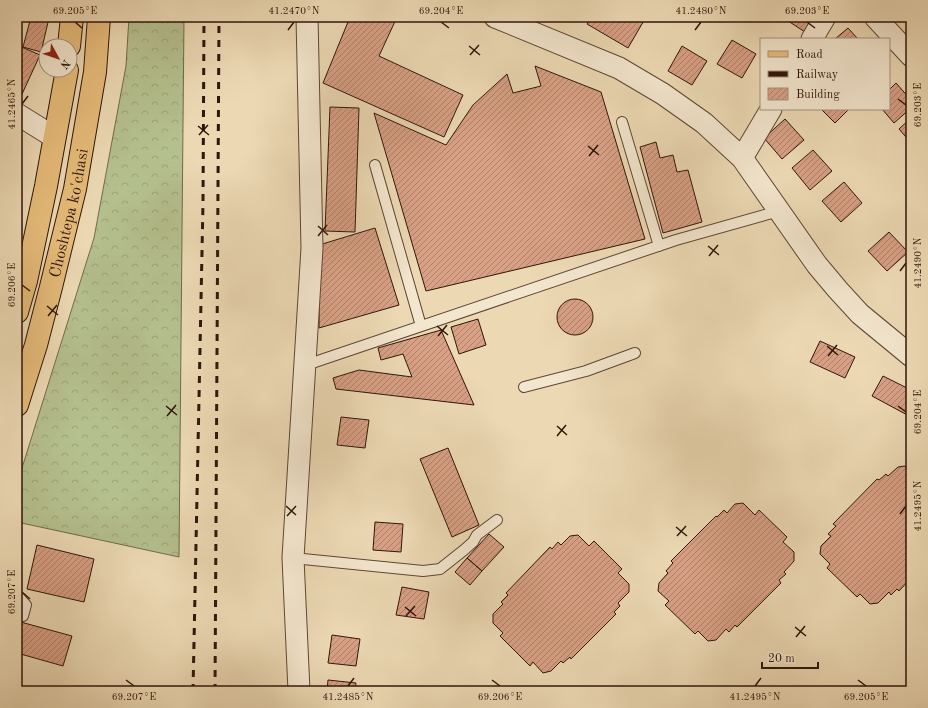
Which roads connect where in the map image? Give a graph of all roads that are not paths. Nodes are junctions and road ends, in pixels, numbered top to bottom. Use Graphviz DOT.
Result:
graph roads {
  1 [pos="72,17"];
  2 [pos="99,17"];
  3 [pos="307,17"];
  4 [pos="496,17"];
  5 [pos="825,17"];
  6 [pos="876,17"];
  7 [pos="70,38"];
  8 [pos="813,38"];
  9 [pos="911,56"];
  10 [pos="65,78"];
  11 [pos="770,110"];
  12 [pos="17,114"];
  13 [pos="622,122"];
  14 [pos="54,137"];
  15 [pos="742,158"];
  16 [pos="375,165"];
  17 [pos="779,211"];
  18 [pos="659,246"];
  19 [pos="17,312"];
  20 [pos="421,326"];
  21 [pos="635,353"];
  22 [pos="911,356"];
  23 [pos="304,364"];
  24 [pos="524,388"];
  25 [pos="17,404"];
  26 [pos="497,520"];
  27 [pos="293,558"];
  28 [pos="17,595"];
  29 [pos="23,616"];
  30 [pos="299,691"];
  1 -- 7 [label="main road"];
  2 -- 25 [label="main road, Choshtepa ko'chasi"];
  3 -- 23 [label="street"];
  4 -- 15 [label="street"];
  5 -- 8 [label="street"];
  6 -- 9 [label="street"];
  10 -- 14 [label="main road, Choshtepa ko'chasi"];
  11 -- 15 [label="street"];
  12 -- 14 [label="street"];
  13 -- 18 [label="lane"];
  14 -- 19 [label="main road, Choshtepa ko'chasi"];
  15 -- 17 [label="street"];
  16 -- 20 [label="lane"];
  17 -- 18 [label="lane"];
  17 -- 22 [label="street"];
  18 -- 20 [label="lane"];
  20 -- 23 [label="lane"];
  21 -- 24 [label="lane"];
  23 -- 27 [label="street"];
  26 -- 27 [label="lane"];
  27 -- 30 [label="street"];
  28 -- 29 [label="lane"];
}
